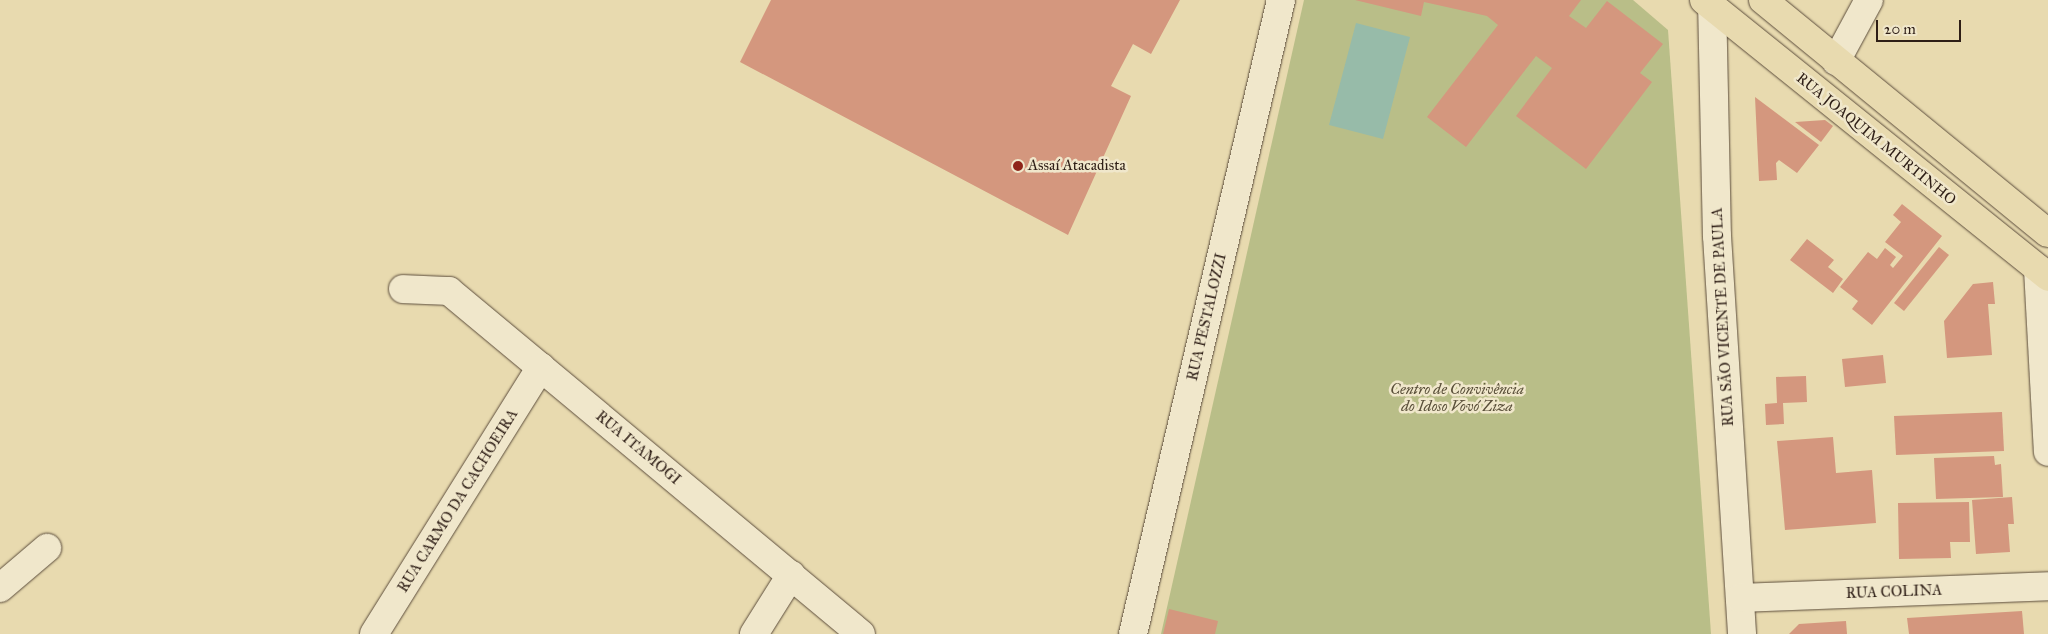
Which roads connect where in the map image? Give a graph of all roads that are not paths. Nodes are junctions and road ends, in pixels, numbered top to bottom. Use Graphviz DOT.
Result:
graph roads {
  1 [pos="1281,0"];
  2 [pos="1763,0"];
  3 [pos="1869,0"];
  4 [pos="1710,2"];
  5 [pos="1836,61"];
  6 [pos="2048,233"];
  7 [pos="2043,273"];
  8 [pos="403,289"];
  9 [pos="541,368"];
  10 [pos="2048,452"];
  11 [pos="47,548"];
  12 [pos="791,575"];
  13 [pos="2048,586"];
  14 [pos="0,588"];
  15 [pos="1740,598"];
  16 [pos="374,634"];
  17 [pos="754,634"];
  18 [pos="861,634"];
  19 [pos="1133,634"];
  20 [pos="1742,634"];
  1 -- 19 [label="street, RUA PESTALOZZI"];
  2 -- 5 [label="main road"];
  3 -- 5 [label="street"];
  4 -- 7 [label="main road, RUA JOAQUIM MURTINHO"];
  4 -- 15 [label="street, RUA SÃO VICENTE DE PAULA"];
  5 -- 6 [label="main road"];
  7 -- 10 [label="street"];
  8 -- 9 [label="street, RUA ITAMOGI"];
  9 -- 12 [label="street, RUA ITAMOGI"];
  9 -- 16 [label="street, RUA CARMO DA CACHOEIRA"];
  11 -- 14 [label="street"];
  12 -- 17 [label="street"];
  12 -- 18 [label="street, RUA ITAMOGI"];
  13 -- 15 [label="street, RUA COLINA"];
  15 -- 20 [label="street, RUA SÃO VICENTE DE PAULA"];
}
